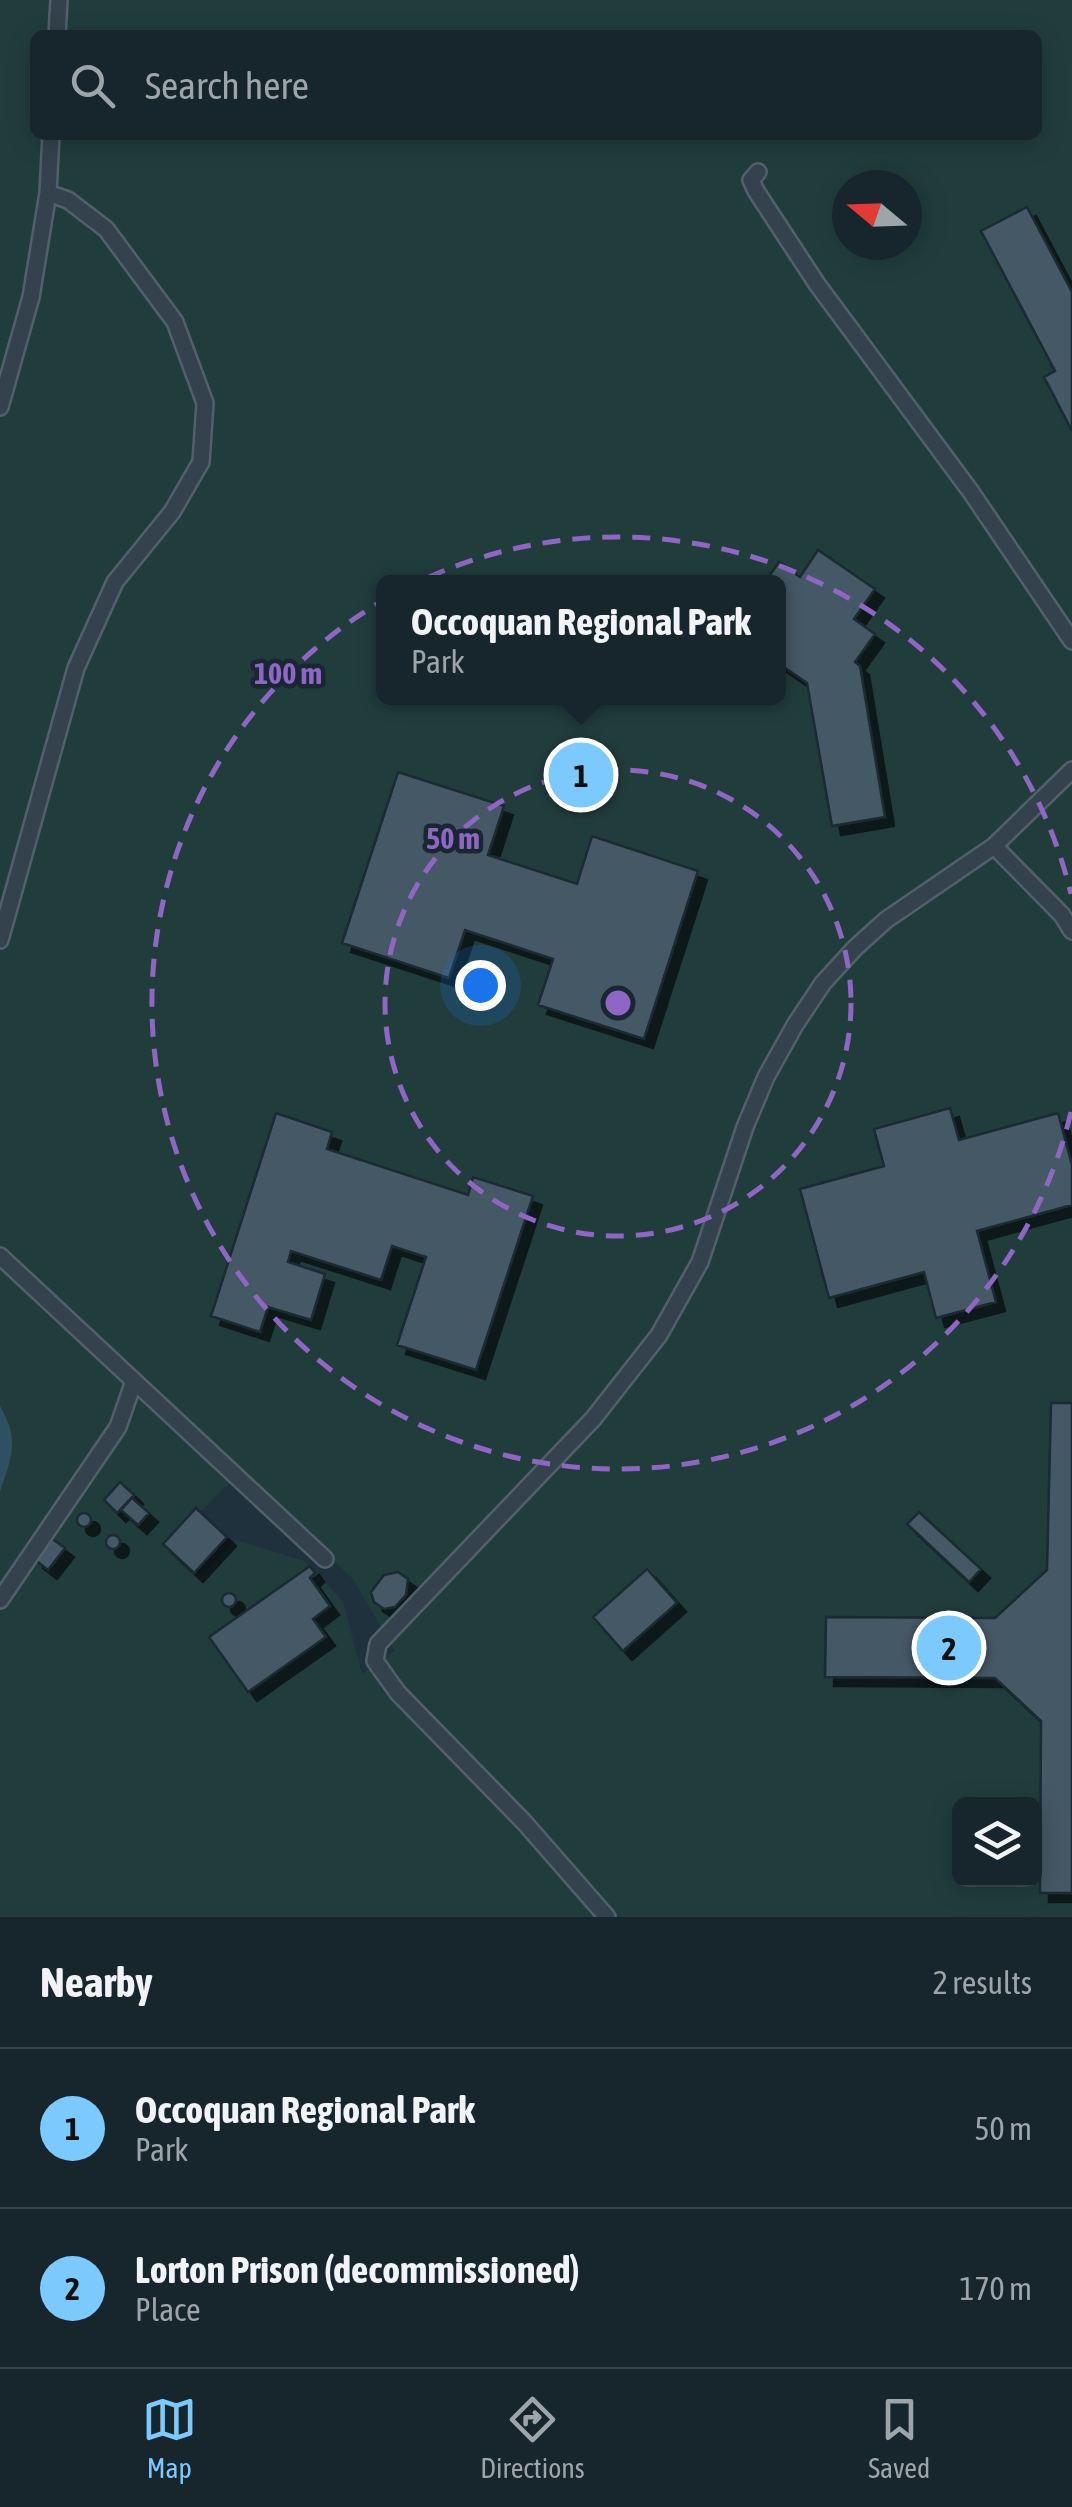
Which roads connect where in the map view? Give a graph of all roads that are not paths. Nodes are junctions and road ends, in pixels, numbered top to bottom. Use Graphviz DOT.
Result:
graph roads {
  1 [pos="60,0"];
  2 [pos="57,30"];
  3 [pos="51,140"];
  4 [pos="758,172"];
  5 [pos="48,193"];
  6 [pos="0,407"];
  7 [pos="1072,641"];
  8 [pos="1072,770"];
  9 [pos="994,846"];
  10 [pos="1072,931"];
  11 [pos="0,940"];
  12 [pos="0,1256"];
  13 [pos="134,1381"];
  14 [pos="326,1559"];
  15 [pos="0,1600"];
  16 [pos="606,1917"];
  1 -- 2 [label="lane"];
  3 -- 5 [label="lane"];
  4 -- 7 [label="lane"];
  5 -- 6 [label="lane"];
  5 -- 11 [label="lane"];
  8 -- 9 [label="lane"];
  9 -- 10 [label="lane"];
  9 -- 16 [label="lane"];
  12 -- 13 [label="lane"];
  13 -- 14 [label="lane"];
  13 -- 15 [label="lane"];
}
